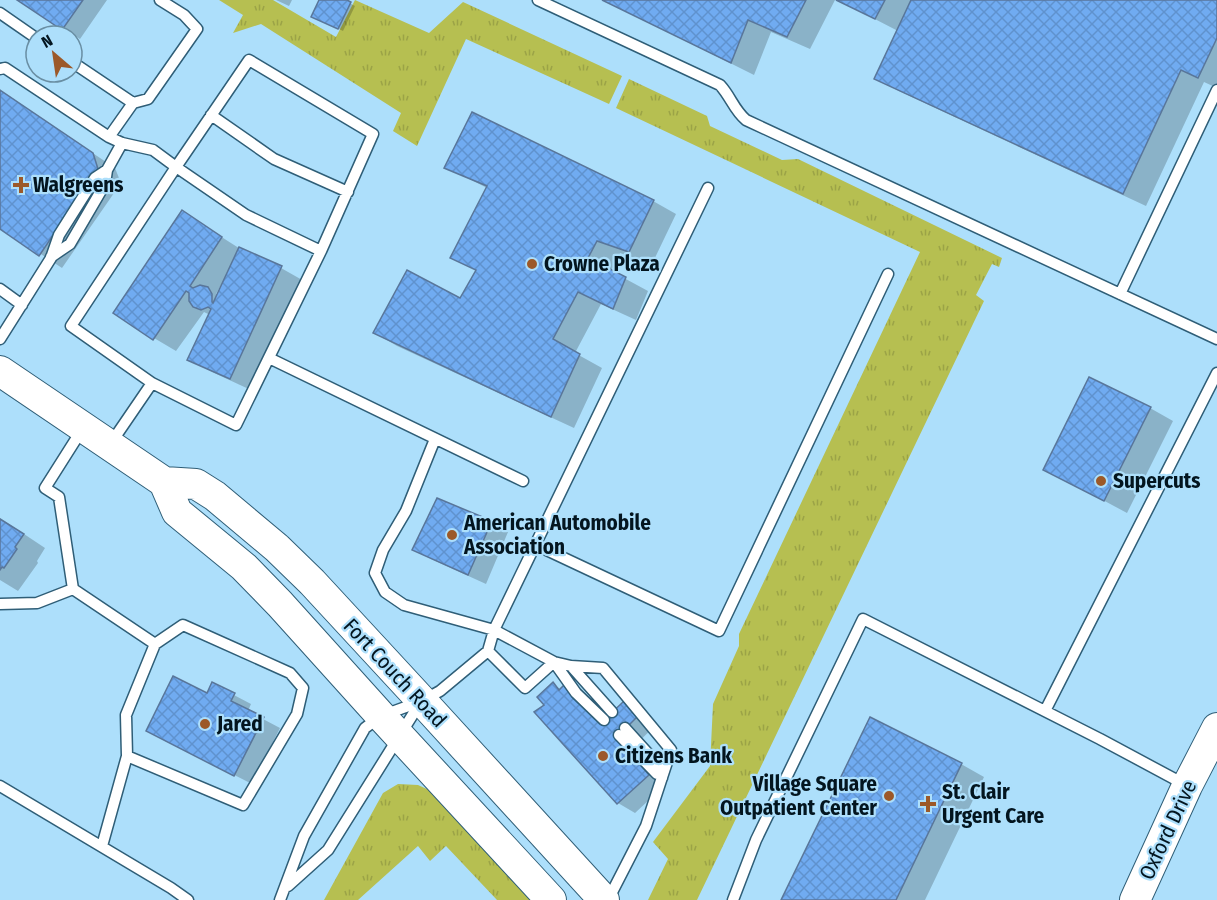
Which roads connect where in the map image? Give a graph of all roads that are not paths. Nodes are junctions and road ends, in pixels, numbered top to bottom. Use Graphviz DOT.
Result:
graph roads {
  1 [pos="160,0"];
  2 [pos="538,0"];
  3 [pos="0,13"];
  4 [pos="24,30"];
  5 [pos="0,69"];
  6 [pos="84,70"];
  7 [pos="1217,90"];
  8 [pos="133,103"];
  9 [pos="211,115"];
  10 [pos="109,137"];
  11 [pos="122,143"];
  12 [pos="177,167"];
  13 [pos="708,188"];
  14 [pos="348,192"];
  15 [pos="321,251"];
  16 [pos="888,274"];
  17 [pos="0,289"];
  18 [pos="1120,294"];
  19 [pos="22,306"];
  20 [pos="0,339"];
  21 [pos="1217,339"];
  22 [pos="269,358"];
  23 [pos="0,371"];
  24 [pos="1217,374"];
  25 [pos="152,383"];
  26 [pos="83,427"];
  27 [pos="435,439"];
  28 [pos="109,445"];
  29 [pos="523,481"];
  30 [pos="164,482"];
  31 [pos="536,545"];
  32 [pos="73,589"];
  33 [pos="0,604"];
  34 [pos="494,630"];
  35 [pos="155,644"];
  36 [pos="488,651"];
  37 [pos="554,662"];
  38 [pos="571,666"];
  39 [pos="422,701"];
  40 [pos="1045,711"];
  41 [pos="390,725"];
  42 [pos="1217,728"];
  43 [pos="622,732"];
  44 [pos="127,756"];
  45 [pos="662,778"];
  46 [pos="0,786"];
  47 [pos="1187,786"];
  48 [pos="102,846"];
  49 [pos="285,888"];
  50 [pos="188,900"];
  51 [pos="280,900"];
  52 [pos="551,900"];
  53 [pos="606,900"];
  54 [pos="733,900"];
  55 [pos="1135,900"];
  1 -- 8 [label="lane"];
  2 -- 18 [label="lane"];
  3 -- 4 [label="lane"];
  5 -- 10 [label="lane"];
  6 -- 8 [label="lane"];
  7 -- 18 [label="lane"];
  8 -- 10 [label="lane"];
  9 -- 12 [label="lane"];
  9 -- 14 [label="lane"];
  9 -- 14 [label="lane"];
  10 -- 11 [label="lane"];
  11 -- 12 [label="lane"];
  11 -- 19 [label="lane"];
  12 -- 15 [label="lane"];
  12 -- 25 [label="lane"];
  13 -- 31 [label="lane"];
  14 -- 15 [label="lane"];
  15 -- 22 [label="lane"];
  16 -- 31 [label="lane"];
  17 -- 19 [label="lane"];
  18 -- 21 [label="lane"];
  19 -- 20 [label="lane"];
  22 -- 25 [label="lane"];
  22 -- 27 [label="lane"];
  23 -- 26 [label="street"];
  24 -- 40 [label="lane"];
  25 -- 28 [label="lane"];
  26 -- 28 [label="street"];
  26 -- 32 [label="lane"];
  27 -- 29 [label="lane"];
  27 -- 34 [label="lane"];
  28 -- 30 [label="street"];
  30 -- 39 [label="street, Fort Couch Road"];
  30 -- 41 [label="street, Fort Couch Road"];
  31 -- 34 [label="lane"];
  32 -- 33 [label="lane"];
  32 -- 35 [label="lane"];
  34 -- 36 [label="lane"];
  34 -- 37 [label="lane"];
  35 -- 44 [label="lane"];
  35 -- 44 [label="lane"];
  36 -- 37 [label="lane"];
  36 -- 39 [label="lane"];
  37 -- 38 [label="lane"];
  37 -- 38 [label="lane"];
  38 -- 45 [label="lane"];
  39 -- 41 [label="lane"];
  39 -- 41 [label="lane"];
  39 -- 53 [label="street, Fort Couch Road"];
  40 -- 47 [label="lane"];
  40 -- 54 [label="lane"];
  41 -- 49 [label="lane"];
  41 -- 49 [label="lane"];
  41 -- 52 [label="street, Fort Couch Road"];
  42 -- 47 [label="street, Oxford Drive"];
  43 -- 45 [label="lane"];
  44 -- 48 [label="lane"];
  45 -- 53 [label="lane"];
  46 -- 48 [label="lane"];
  47 -- 55 [label="street, Oxford Drive"];
  48 -- 50 [label="lane"];
  49 -- 51 [label="lane"];
}
